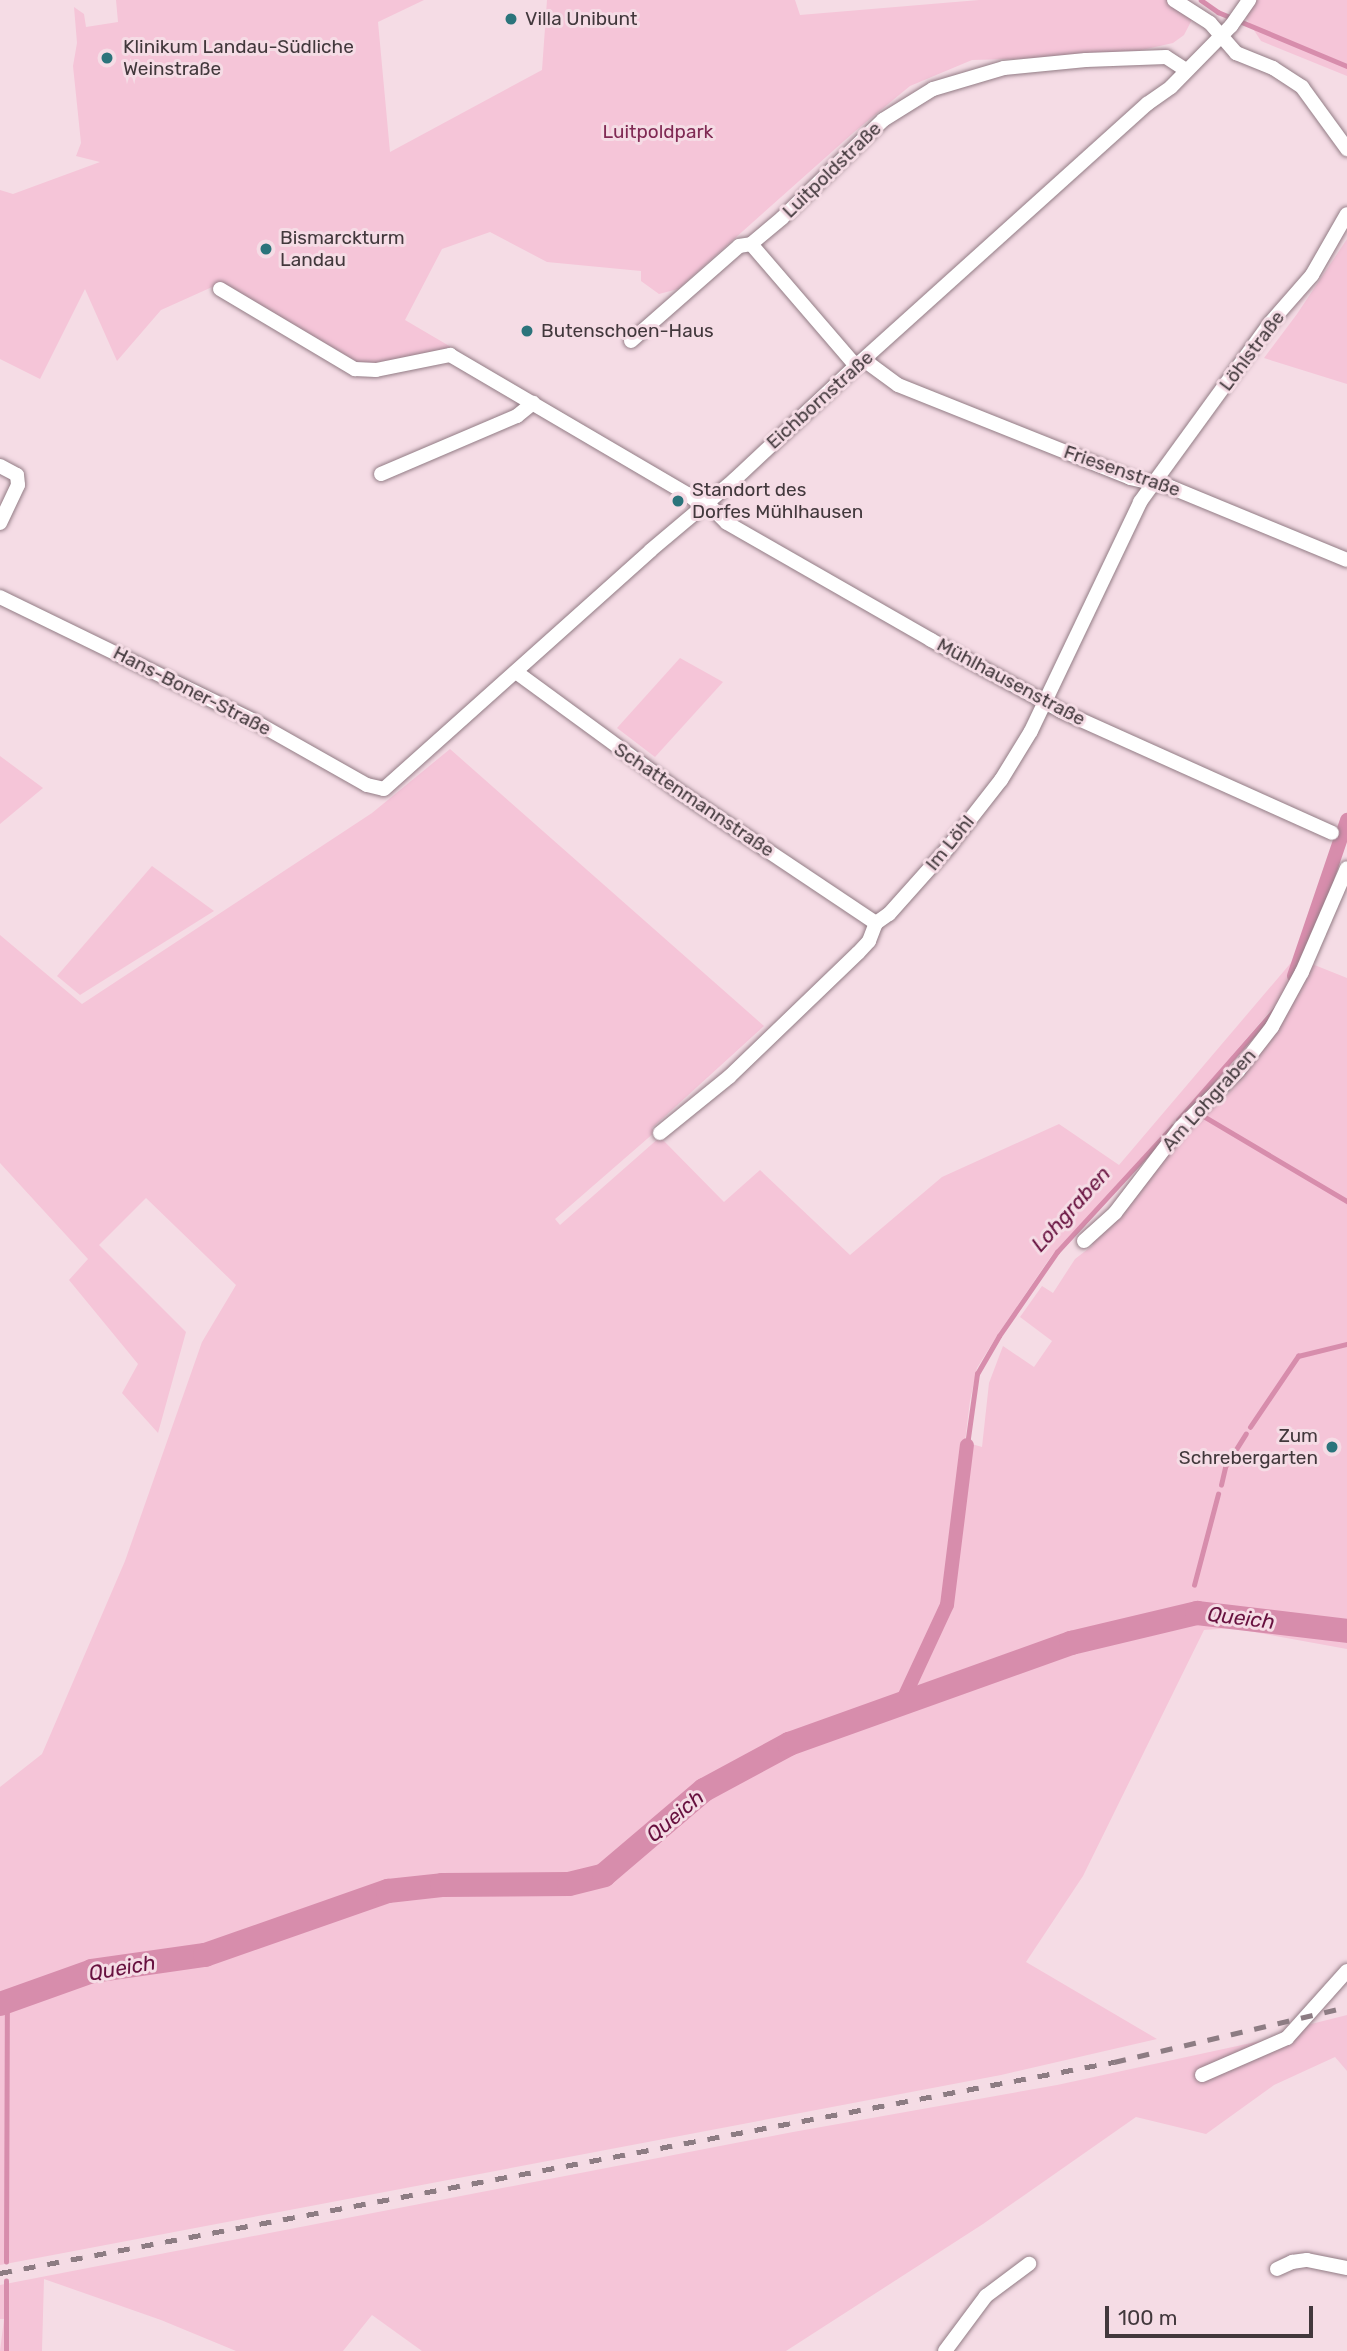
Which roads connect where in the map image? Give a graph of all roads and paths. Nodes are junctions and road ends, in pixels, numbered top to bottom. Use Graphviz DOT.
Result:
graph roads {
  1 [pos="1174,0"];
  2 [pos="1248,0"];
  3 [pos="1226,31"];
  4 [pos="1186,70"];
  5 [pos="1347,149"];
  6 [pos="1347,214"];
  7 [pos="751,244"];
  8 [pos="219,289"];
  9 [pos="631,341"];
  10 [pos="860,363"];
  11 [pos="533,403"];
  12 [pos="0,466"];
  13 [pos="381,474"];
  14 [pos="1152,484"];
  15 [pos="705,504"];
  16 [pos="0,523"];
  17 [pos="1347,560"];
  18 [pos="0,597"];
  19 [pos="516,672"];
  20 [pos="1046,700"];
  21 [pos="381,790"];
  22 [pos="1332,833"];
  23 [pos="1347,868"];
  24 [pos="876,923"];
  25 [pos="660,1133"];
  26 [pos="1084,1241"];
  27 [pos="1347,1971"];
  28 [pos="1202,2075"];
  29 [pos="1029,2264"];
  30 [pos="1347,2268"];
  31 [pos="1277,2269"];
  32 [pos="945,2351"];
  1 -- 3 [label="street"];
  2 -- 3 [label="street, Eichbornstraße"];
  3 -- 4 [label="street, Eichbornstraße"];
  3 -- 5 [label="street"];
  4 -- 7 [label="street, Luitpoldstraße"];
  4 -- 10 [label="street, Eichbornstraße"];
  6 -- 14 [label="street, Löhlstraße"];
  7 -- 9 [label="street, Luitpoldstraße"];
  7 -- 10 [label="street, Friesenstraße"];
  8 -- 11 [label="street, Mühlhausenstraße"];
  10 -- 14 [label="street, Friesenstraße"];
  10 -- 15 [label="street, Eichbornstraße"];
  11 -- 13 [label="street"];
  11 -- 15 [label="street, Mühlhausenstraße"];
  12 -- 16 [label="street"];
  14 -- 17 [label="street, Friesenstraße"];
  14 -- 20 [label="street, Im Löhl"];
  15 -- 19 [label="street, Eichbornstraße"];
  15 -- 20 [label="street, Mühlhausenstraße"];
  18 -- 21 [label="street, Hans-Boner-Straße"];
  19 -- 21 [label="street, Eichbornstraße"];
  19 -- 24 [label="street, Schattenmannstraße"];
  20 -- 22 [label="street, Mühlhausenstraße"];
  20 -- 24 [label="street, Im Löhl"];
  23 -- 26 [label="street, Am Lohgraben"];
  24 -- 25 [label="street, Im Löhl"];
  27 -- 28 [label="street"];
  29 -- 32 [label="street"];
  30 -- 31 [label="street"];
}
